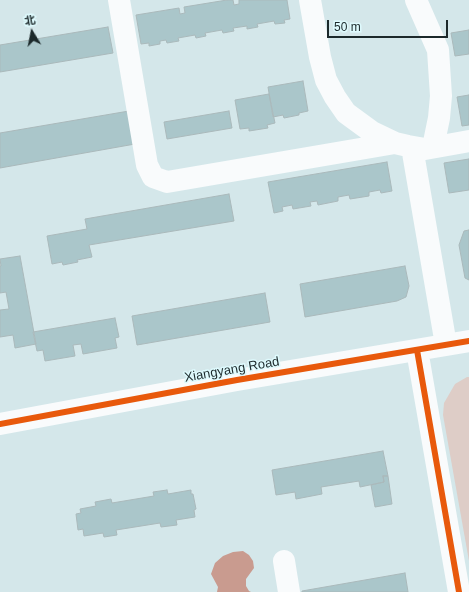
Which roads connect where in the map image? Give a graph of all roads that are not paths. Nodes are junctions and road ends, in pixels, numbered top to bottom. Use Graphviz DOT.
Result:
graph roads {
  1 [pos="119,0"];
  2 [pos="310,0"];
  3 [pos="416,0"];
  4 [pos="469,141"];
  5 [pos="413,146"];
  6 [pos="469,341"];
  7 [pos="446,345"];
  8 [pos="417,350"];
  9 [pos="0,424"];
  10 [pos="284,561"];
  11 [pos="289,592"];
  12 [pos="459,592"];
  1 -- 5 [label="street"];
  2 -- 5 [label="street"];
  3 -- 5 [label="street"];
  4 -- 5 [label="street"];
  5 -- 7 [label="street"];
  6 -- 7 [label="street, Xiangyang Road"];
  7 -- 8 [label="street, Xiangyang Road"];
  8 -- 9 [label="street, Xiangyang Road"];
  8 -- 12 [label="street"];
  10 -- 11 [label="street"];
}
